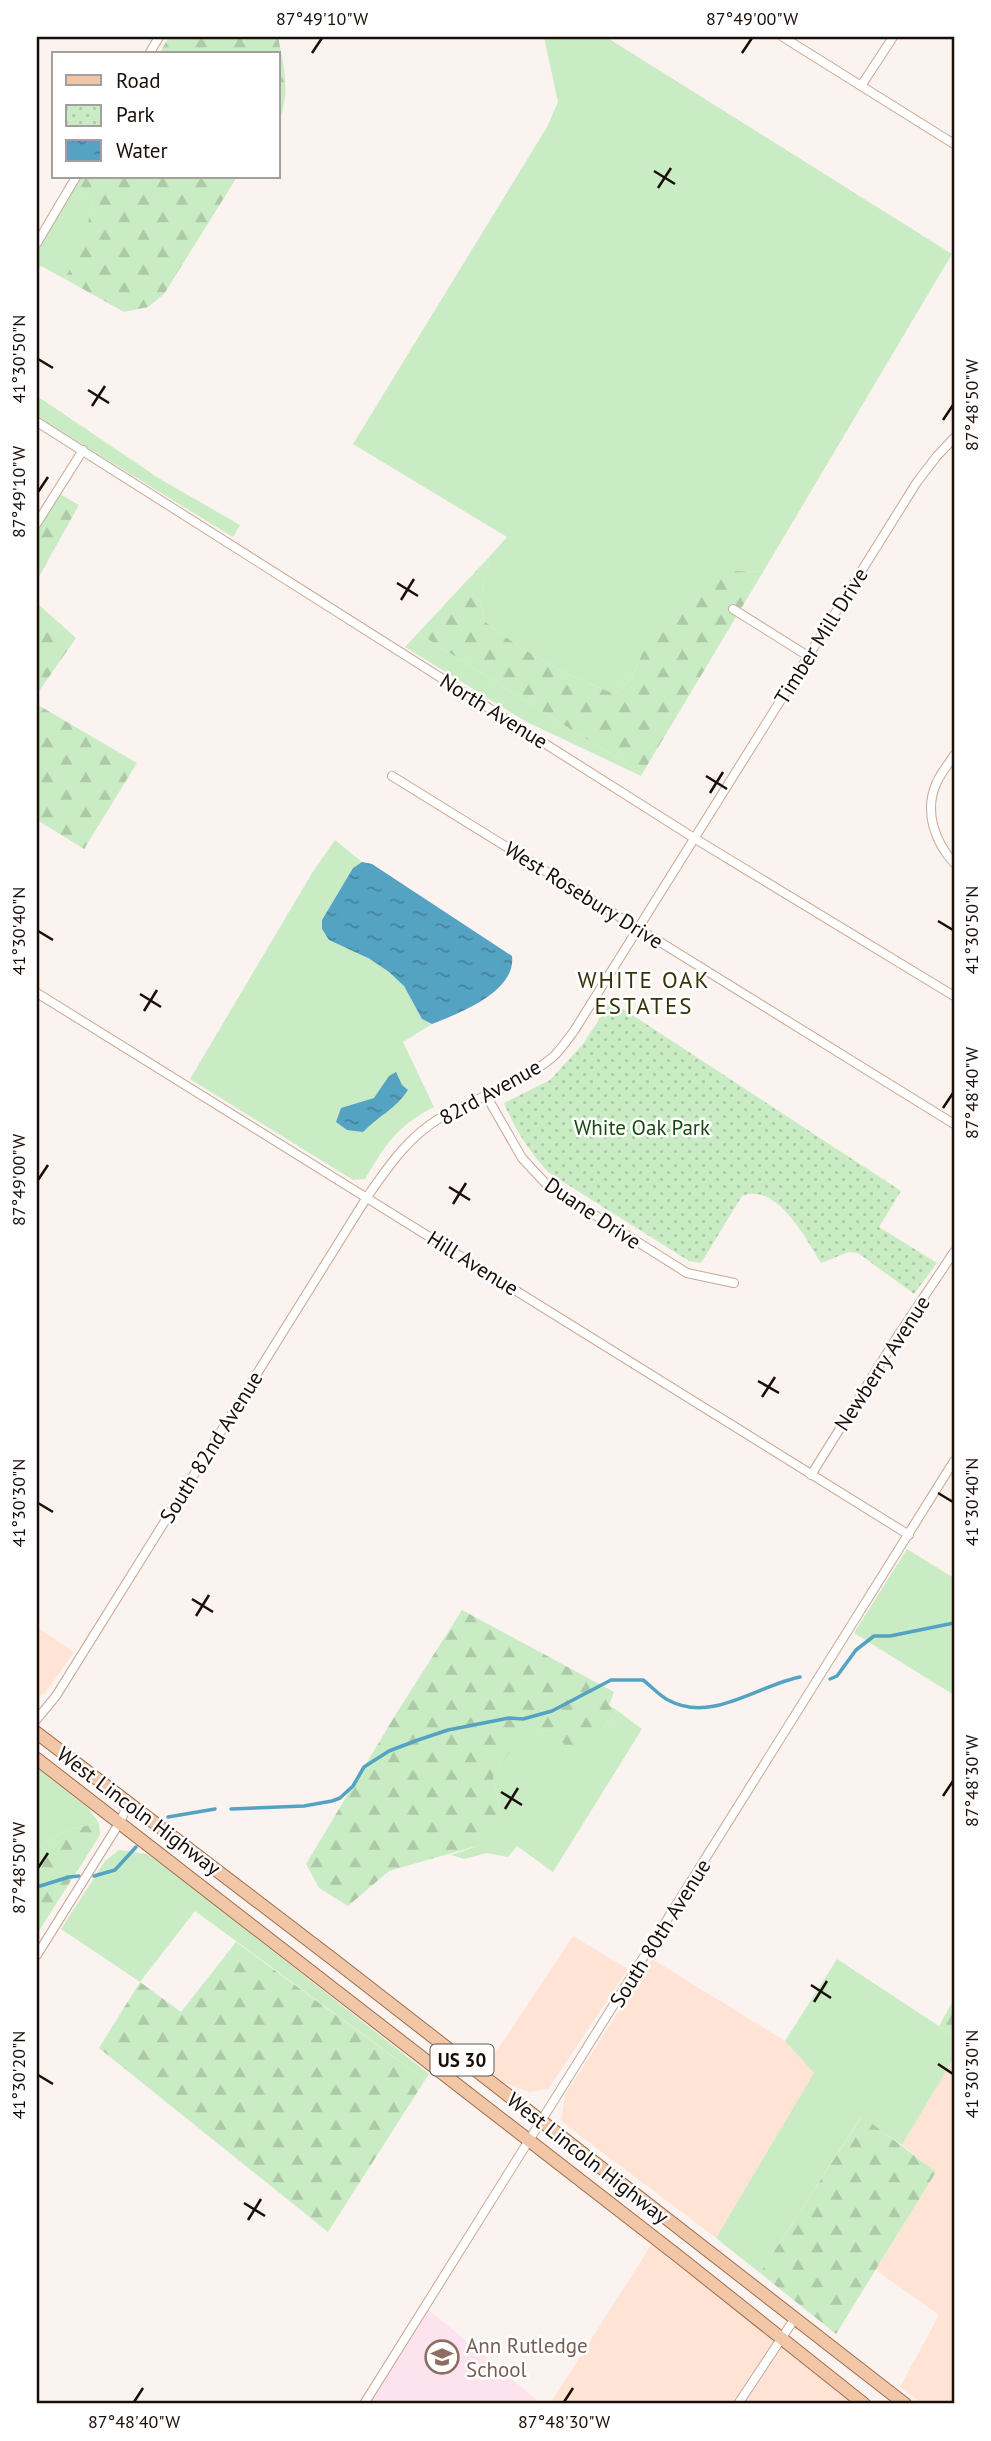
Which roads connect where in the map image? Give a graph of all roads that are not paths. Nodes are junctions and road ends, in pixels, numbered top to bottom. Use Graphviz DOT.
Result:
graph roads {
  1 [pos="783,37"];
  2 [pos="893,37"];
  3 [pos="861,86"];
  4 [pos="954,144"];
  5 [pos="75,178"];
  6 [pos="37,243"];
  7 [pos="37,422"];
  8 [pos="954,438"];
  9 [pos="83,450"];
  10 [pos="37,523"];
  11 [pos="733,609"];
  12 [pos="808,656"];
  13 [pos="954,755"];
  14 [pos="392,776"];
  15 [pos="694,838"];
  16 [pos="954,863"];
  17 [pos="637,929"];
  18 [pos="37,993"];
  19 [pos="954,996"];
  20 [pos="487,1097"];
  21 [pos="954,1124"];
  22 [pos="367,1197"];
  23 [pos="954,1252"];
  24 [pos="734,1283"];
  25 [pos="954,1461"];
  26 [pos="811,1475"];
  27 [pos="909,1535"];
  28 [pos="37,1719"];
  29 [pos="37,1733"];
  30 [pos="37,1759"];
  31 [pos="129,1802"];
  32 [pos="120,1822"];
  33 [pos="37,1955"];
  34 [pos="541,2122"];
  35 [pos="530,2140"];
  36 [pos="795,2318"];
  37 [pos="781,2338"];
  38 [pos="364,2404"];
  39 [pos="738,2404"];
  40 [pos="864,2404"];
  41 [pos="905,2404"];
  1 -- 3 [label="street"];
  2 -- 3 [label="street"];
  3 -- 4 [label="street"];
  5 -- 6 [label="street"];
  7 -- 9 [label="street, North Avenue"];
  8 -- 12 [label="street, Timber Mill Drive"];
  9 -- 10 [label="street"];
  9 -- 15 [label="street, North Avenue"];
  11 -- 12 [label="street"];
  12 -- 15 [label="street, Timber Mill Drive"];
  13 -- 16 [label="street"];
  14 -- 17 [label="street, West Rosebury Drive"];
  15 -- 17 [label="street, 82rd Avenue"];
  15 -- 19 [label="street, North Avenue"];
  17 -- 20 [label="street, 82rd Avenue"];
  17 -- 21 [label="street, West Rosebury Drive"];
  18 -- 22 [label="street, Hill Avenue"];
  20 -- 22 [label="street, 82rd Avenue"];
  20 -- 24 [label="street, Duane Drive"];
  22 -- 26 [label="street, Hill Avenue"];
  22 -- 28 [label="street, South 82nd Avenue"];
  23 -- 26 [label="street, Newberry Avenue"];
  25 -- 27 [label="street, South 80th Avenue"];
  26 -- 27 [label="street, Hill Avenue"];
  27 -- 34 [label="street, South 80th Avenue"];
  29 -- 31 [label="main road, West Lincoln Highway / US 30"];
  30 -- 32 [label="main road, West Lincoln Highway / US 30"];
  31 -- 32 [label="street"];
  31 -- 34 [label="main road, West Lincoln Highway / US 30"];
  32 -- 33 [label="street"];
  32 -- 35 [label="main road, West Lincoln Highway / US 30"];
  34 -- 35 [label="street, South 80th Avenue"];
  34 -- 36 [label="main road, West Lincoln Highway / US 30"];
  35 -- 37 [label="main road, West Lincoln Highway / US 30"];
  35 -- 38 [label="street, South 80th Avenue"];
  36 -- 37 [label="street"];
  36 -- 41 [label="main road, West Lincoln Highway / US 30"];
  37 -- 39 [label="street"];
  37 -- 40 [label="main road, West Lincoln Highway / US 30"];
}
